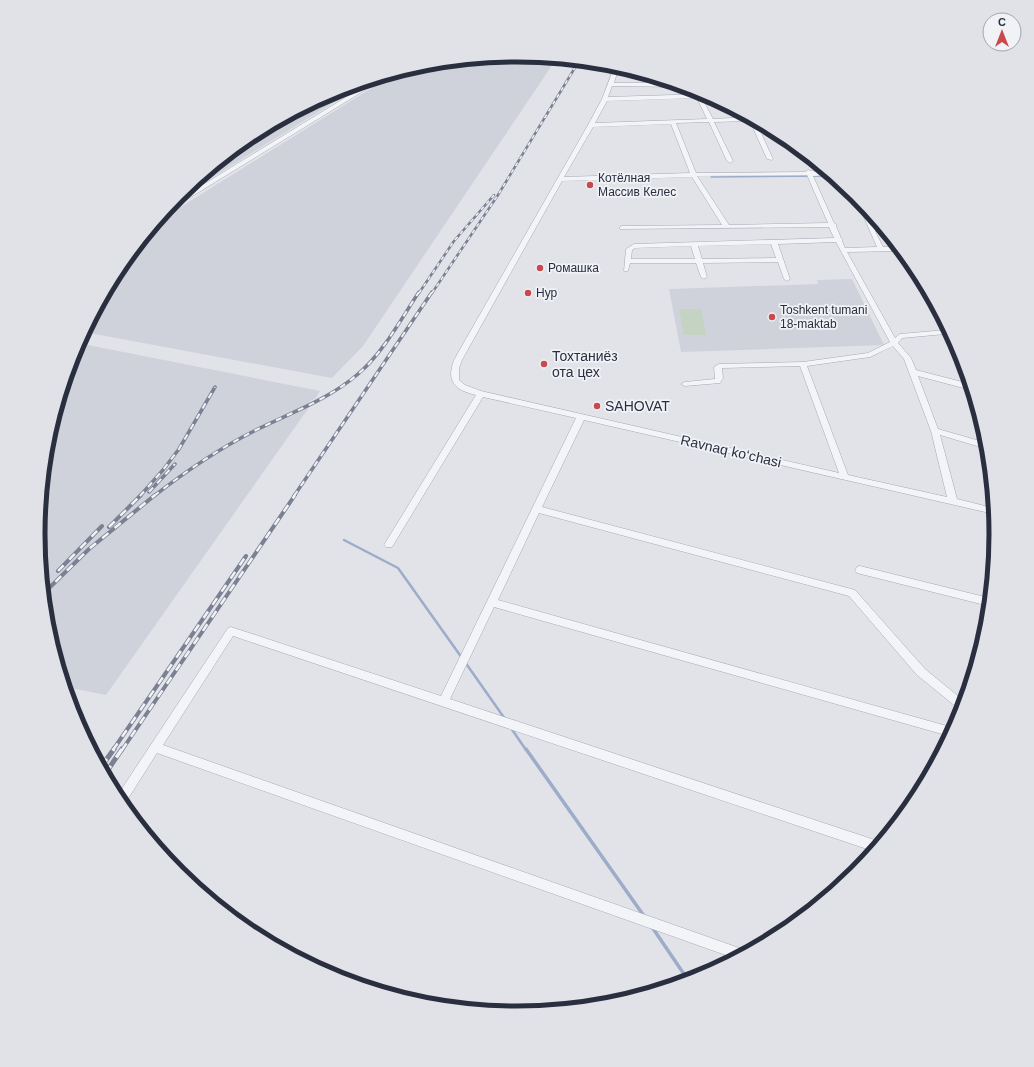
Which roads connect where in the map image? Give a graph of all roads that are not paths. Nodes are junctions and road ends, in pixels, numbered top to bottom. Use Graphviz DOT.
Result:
graph roads {
  1 [pos="615,72"];
  2 [pos="610,84"];
  3 [pos="661,85"];
  4 [pos="368,86"];
  5 [pos="695,96"];
  6 [pos="700,98"];
  7 [pos="605,99"];
  8 [pos="743,119"];
  9 [pos="712,120"];
  10 [pos="673,122"];
  11 [pos="591,126"];
  12 [pos="755,126"];
  13 [pos="770,159"];
  14 [pos="730,161"];
  15 [pos="808,172"];
  16 [pos="693,174"];
  17 [pos="821,174"];
  18 [pos="562,180"];
  19 [pos="184,199"];
  20 [pos="867,217"];
  21 [pos="834,225"];
  22 [pos="727,227"];
  23 [pos="622,228"];
  24 [pos="872,228"];
  25 [pos="877,228"];
  26 [pos="840,240"];
  27 [pos="774,242"];
  28 [pos="694,244"];
  29 [pos="881,249"];
  30 [pos="893,249"];
  31 [pos="843,250"];
  32 [pos="780,260"];
  33 [pos="628,261"];
  34 [pos="699,261"];
  35 [pos="626,270"];
  36 [pos="704,277"];
  37 [pos="787,279"];
  38 [pos="943,332"];
  39 [pos="894,343"];
  40 [pos="803,364"];
  41 [pos="912,372"];
  42 [pos="685,384"];
  43 [pos="965,385"];
  44 [pos="481,394"];
  45 [pos="581,416"];
  46 [pos="935,431"];
  47 [pos="981,444"];
  48 [pos="845,477"];
  49 [pos="953,502"];
  50 [pos="537,509"];
  51 [pos="988,510"];
  52 [pos="389,545"];
  53 [pos="860,570"];
  54 [pos="984,601"];
  55 [pos="492,602"];
  56 [pos="444,701"];
  57 [pos="958,702"];
  58 [pos="945,730"];
  59 [pos="154,747"];
  60 [pos="124,795"];
  61 [pos="872,844"];
  62 [pos="735,952"];
  1 -- 2 [label="street"];
  2 -- 3 [label="street"];
  2 -- 7 [label="street"];
  4 -- 19 [label="street"];
  5 -- 7 [label="street"];
  6 -- 9 [label="street"];
  7 -- 11 [label="street"];
  8 -- 9 [label="street"];
  9 -- 10 [label="street"];
  9 -- 14 [label="street"];
  10 -- 11 [label="street"];
  10 -- 16 [label="street"];
  11 -- 18 [label="street"];
  12 -- 13 [label="street"];
  15 -- 16 [label="street"];
  15 -- 17 [label="street"];
  15 -- 21 [label="street"];
  16 -- 18 [label="street"];
  16 -- 22 [label="street"];
  18 -- 44 [label="street, Ravnaq ko‘chasi"];
  20 -- 24 [label="street"];
  21 -- 22 [label="street"];
  21 -- 26 [label="street"];
  22 -- 23 [label="street"];
  24 -- 25 [label="street"];
  24 -- 29 [label="street"];
  26 -- 27 [label="street"];
  26 -- 31 [label="street"];
  27 -- 28 [label="street"];
  27 -- 32 [label="street"];
  28 -- 33 [label="street"];
  28 -- 34 [label="street"];
  29 -- 30 [label="street"];
  29 -- 31 [label="street"];
  31 -- 39 [label="street"];
  32 -- 34 [label="street"];
  32 -- 37 [label="street"];
  33 -- 34 [label="street"];
  33 -- 35 [label="street"];
  34 -- 36 [label="street"];
  38 -- 39 [label="street"];
  39 -- 40 [label="street"];
  39 -- 41 [label="street"];
  40 -- 42 [label="street"];
  40 -- 48 [label="street"];
  41 -- 43 [label="street"];
  41 -- 46 [label="street"];
  44 -- 45 [label="street, Ravnaq ko‘chasi"];
  44 -- 52 [label="street"];
  45 -- 48 [label="street, Ravnaq ko‘chasi"];
  45 -- 50 [label="street"];
  46 -- 47 [label="street"];
  46 -- 49 [label="street"];
  48 -- 49 [label="street, Ravnaq ko‘chasi"];
  49 -- 51 [label="street, Ravnaq ko‘chasi"];
  50 -- 55 [label="street"];
  50 -- 57 [label="street"];
  53 -- 54 [label="street"];
  55 -- 56 [label="street"];
  55 -- 58 [label="street"];
  56 -- 59 [label="street"];
  56 -- 61 [label="street"];
  59 -- 60 [label="street"];
  59 -- 62 [label="street"];
}
